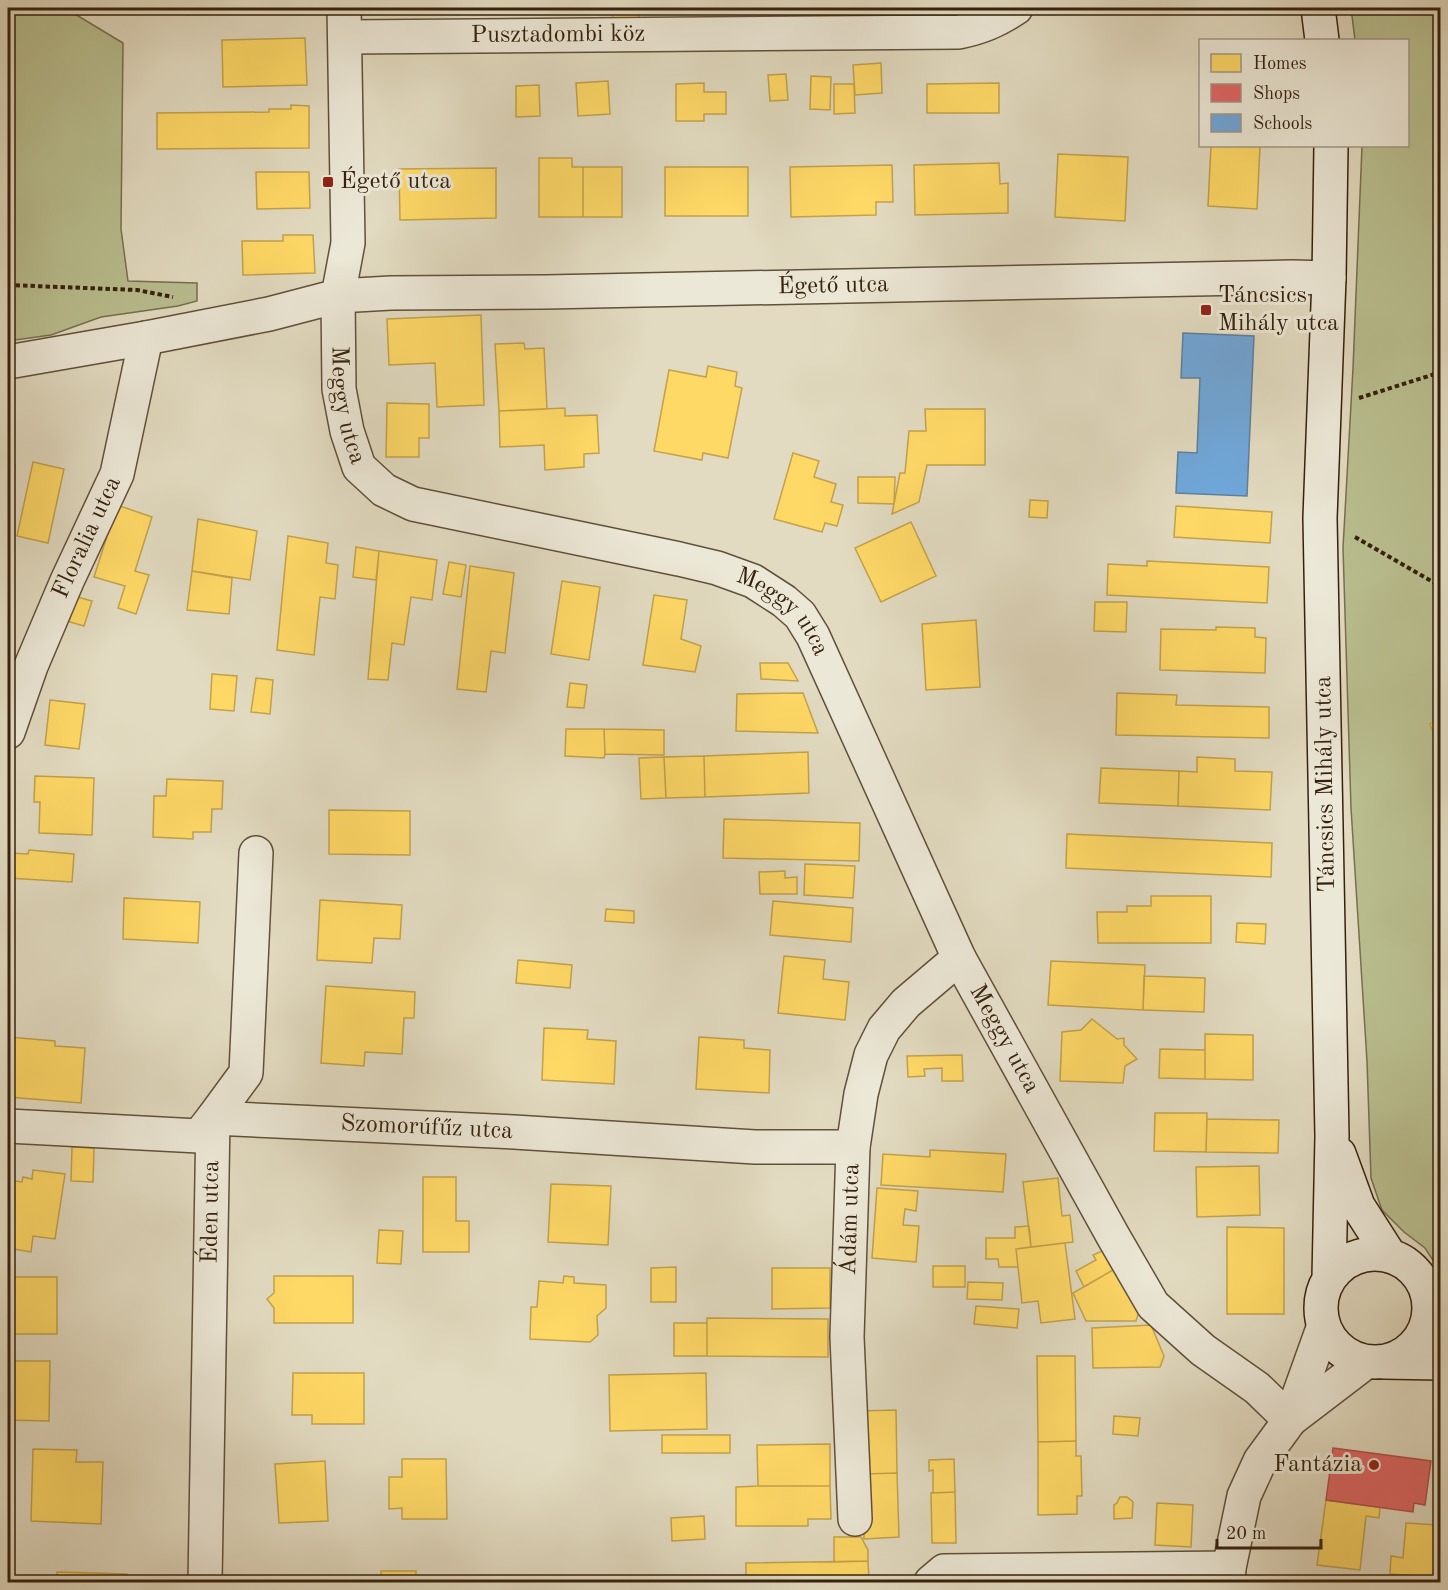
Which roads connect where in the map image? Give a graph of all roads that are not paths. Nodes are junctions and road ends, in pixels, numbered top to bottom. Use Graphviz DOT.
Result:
graph roads {
  1 [pos="1016,8"];
  2 [pos="1318,8"];
  3 [pos="345,22"];
  4 [pos="1322,39"];
  5 [pos="1331,147"];
  6 [pos="1329,278"];
  7 [pos="338,296"];
  8 [pos="146,338"];
  9 [pos="8,362"];
  10 [pos="8,732"];
  11 [pos="256,852"];
  12 [pos="959,958"];
  13 [pos="213,1118"];
  14 [pos="8,1126"];
  15 [pos="1332,1136"];
  16 [pos="853,1147"];
  17 [pos="1390,1256"];
  18 [pos="1329,1278"];
  19 [pos="1435,1313"];
  20 [pos="1323,1328"];
  21 [pos="1375,1362"];
  22 [pos="1440,1363"];
  23 [pos="1290,1420"];
  24 [pos="855,1519"];
  25 [pos="1228,1575"];
  26 [pos="205,1582"];
  27 [pos="931,1582"];
  1 -- 3 [label="street, Pusztadombi köz"];
  2 -- 4 [label="street"];
  3 -- 7 [label="street, Meggy utca"];
  5 -- 6 [label="street, Táncsics Mihály utca"];
  6 -- 7 [label="street, Égető utca"];
  6 -- 15 [label="street, Táncsics Mihály utca"];
  7 -- 8 [label="street"];
  7 -- 12 [label="street, Meggy utca"];
  8 -- 9 [label="street"];
  8 -- 10 [label="street, Floralia utca"];
  11 -- 13 [label="street"];
  12 -- 16 [label="street, Ádám utca"];
  12 -- 23 [label="street, Meggy utca"];
  13 -- 14 [label="street"];
  13 -- 16 [label="street, Szomorúfűz utca"];
  13 -- 26 [label="street, Éden utca"];
  15 -- 17 [label="street, Táncsics Mihály utca"];
  15 -- 18 [label="street, Táncsics Mihály utca"];
  16 -- 24 [label="street, Ádám utca"];
  17 -- 18 [label="street"];
  17 -- 19 [label="street"];
  18 -- 20 [label="street"];
  19 -- 21 [label="street"];
  20 -- 21 [label="street"];
  20 -- 23 [label="street"];
  21 -- 22 [label="street"];
  21 -- 23 [label="street"];
  23 -- 25 [label="street"];
  25 -- 27 [label="street"];
}
